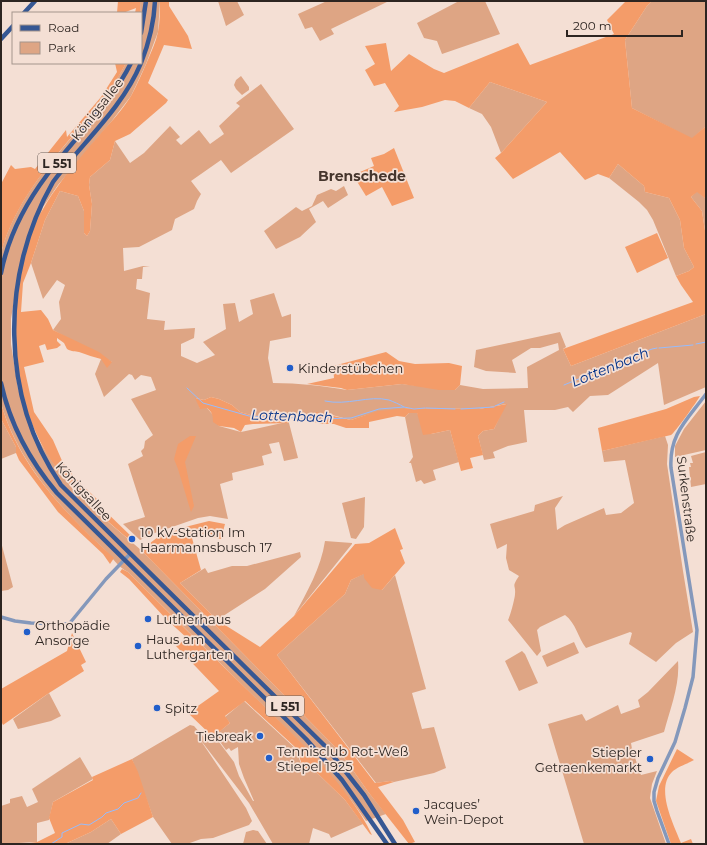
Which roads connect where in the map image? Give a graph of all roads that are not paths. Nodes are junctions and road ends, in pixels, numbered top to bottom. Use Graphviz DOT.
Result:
graph roads {
  1 [pos="35,1"];
  2 [pos="146,1"];
  3 [pos="155,1"];
  4 [pos="25,12"];
  5 [pos="12,27"];
  6 [pos="142,27"];
  7 [pos="1,39"];
  8 [pos="142,61"];
  9 [pos="130,64"];
  10 [pos="140,64"];
  11 [pos="28,223"];
  12 [pos="1,273"];
  13 [pos="1,383"];
  14 [pos="705,395"];
  15 [pos="32,441"];
  16 [pos="130,554"];
  17 [pos="123,560"];
  18 [pos="1,617"];
  19 [pos="379,833"];
  20 [pos="382,844"];
  21 [pos="387,844"];
  22 [pos="395,844"];
  23 [pos="669,844"];
  1 -- 4 [label="main road"];
  2 -- 6 [label="main road"];
  3 -- 8 [label="main road, Königsallee / L 551"];
  5 -- 7 [label="main road"];
  9 -- 12 [label="main road, Königsallee / L 551"];
  10 -- 11 [label="main road, Königsallee / L 551"];
  13 -- 17 [label="main road, Königsallee / L 551"];
  14 -- 23 [label="street, Surkenstraße"];
  15 -- 16 [label="main road, Königsallee / L 551"];
  16 -- 17 [label="street"];
  16 -- 22 [label="main road, Königsallee / L 551"];
  17 -- 18 [label="street"];
  17 -- 19 [label="main road, Königsallee / L 551"];
  19 -- 20 [label="main road, Königsallee / L 551"];
  19 -- 21 [label="main road, Königsallee / L 551"];
}
